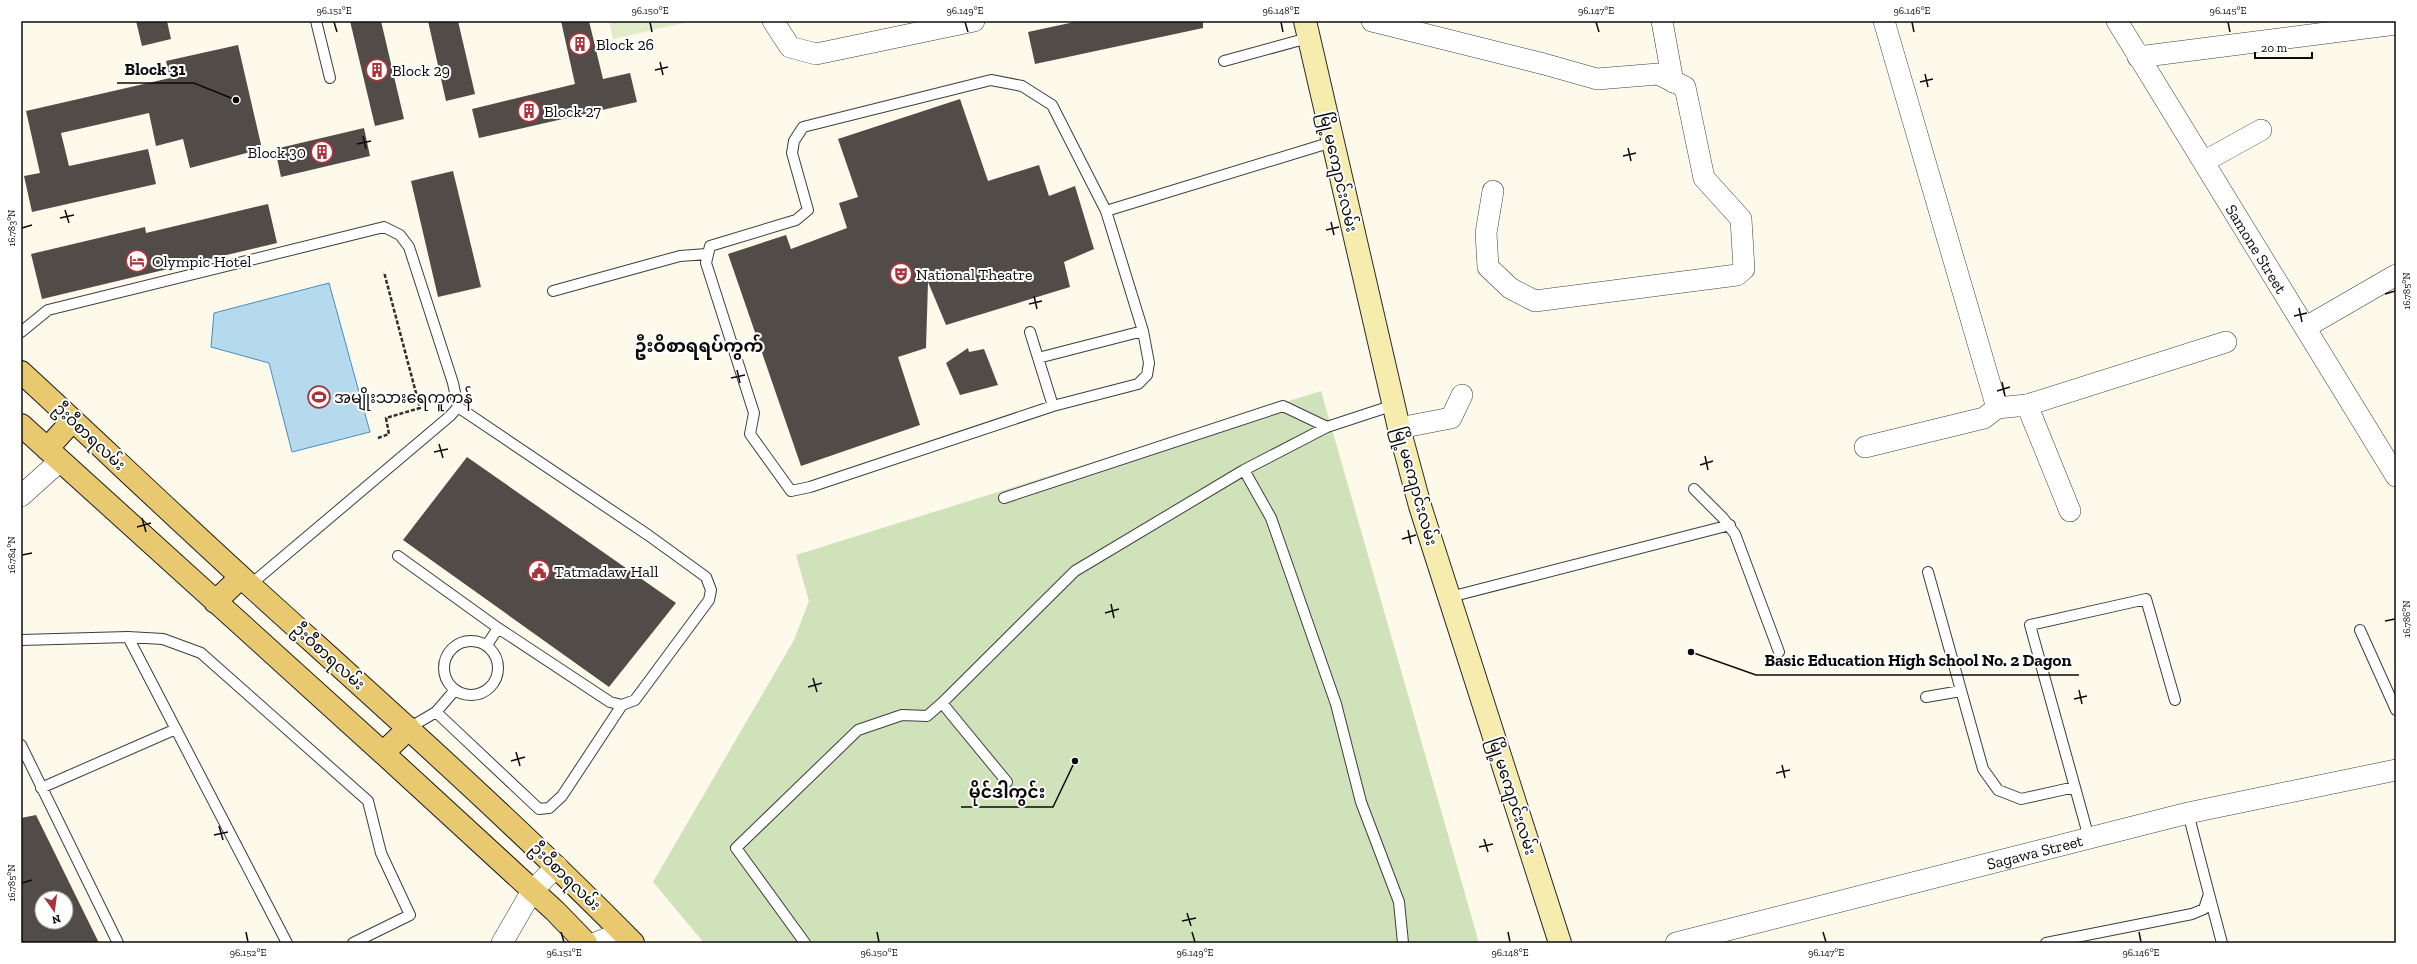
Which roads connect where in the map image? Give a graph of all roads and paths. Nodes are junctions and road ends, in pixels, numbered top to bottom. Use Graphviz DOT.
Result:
graph roads {
  1 [pos="316,21"];
  2 [pos="773,21"];
  3 [pos="974,21"];
  4 [pos="1372,21"];
  5 [pos="1662,21"];
  6 [pos="1884,21"];
  7 [pos="2117,21"];
  8 [pos="2396,24"];
  9 [pos="1307,29"];
  10 [pos="2138,57"];
  11 [pos="1224,61"];
  12 [pos="330,78"];
  13 [pos="1674,82"];
  14 [pos="2261,130"];
  15 [pos="1332,142"];
  16 [pos="2205,162"];
  17 [pos="1493,191"];
  18 [pos="1106,211"];
  19 [pos="707,254"];
  20 [pos="384,272"];
  21 [pos="2396,275"];
  22 [pos="553,291"];
  23 [pos="2306,327"];
  24 [pos="1143,330"];
  25 [pos="21,332"];
  26 [pos="1030,332"];
  27 [pos="2226,342"];
  28 [pos="1038,358"];
  29 [pos="21,372"];
  30 [pos="1462,395"];
  31 [pos="1394,405"];
  32 [pos="2026,405"];
  33 [pos="1053,406"];
  34 [pos="458,407"];
  35 [pos="1997,408"];
  36 [pos="73,420"];
  37 [pos="21,425"];
  38 [pos="1327,427"];
  39 [pos="1399,428"];
  40 [pos="378,438"];
  41 [pos="1864,447"];
  42 [pos="53,455"];
  43 [pos="1244,470"];
  44 [pos="2396,476"];
  45 [pos="1694,489"];
  46 [pos="21,496"];
  47 [pos="1004,498"];
  48 [pos="2070,510"];
  49 [pos="1730,526"];
  50 [pos="398,556"];
  51 [pos="1928,572"];
  52 [pos="246,581"];
  53 [pos="1450,597"];
  54 [pos="215,602"];
  55 [pos="498,628"];
  56 [pos="2360,630"];
  57 [pos="128,637"];
  58 [pos="21,640"];
  59 [pos="487,645"];
  60 [pos="1779,652"];
  61 [pos="455,690"];
  62 [pos="1961,691"];
  63 [pos="1926,697"];
  64 [pos="2175,700"];
  65 [pos="942,703"];
  66 [pos="622,705"];
  67 [pos="2396,710"];
  68 [pos="436,712"];
  69 [pos="408,728"];
  70 [pos="176,729"];
  71 [pos="21,745"];
  72 [pos="383,753"];
  73 [pos="2396,770"];
  74 [pos="1007,782"];
  75 [pos="2075,787"];
  76 [pos="41,788"];
  77 [pos="2188,814"];
  78 [pos="2089,838"];
  79 [pos="557,866"];
  80 [pos="532,891"];
  81 [pos="2209,894"];
  82 [pos="628,937"];
  83 [pos="118,943"];
  84 [pos="288,943"];
  85 [pos="353,943"];
  86 [pos="502,943"];
  87 [pos="586,943"];
  88 [pos="596,943"];
  89 [pos="805,943"];
  90 [pos="1403,943"];
  91 [pos="1560,943"];
  92 [pos="1676,943"];
  93 [pos="2046,943"];
  94 [pos="2222,943"];
  1 -- 12 [label="lane"];
  2 -- 3 [label="street"];
  4 -- 13 [label="street"];
  5 -- 13 [label="street"];
  6 -- 35 [label="street"];
  7 -- 10 [label="street, Samone Street"];
  8 -- 10 [label="street"];
  9 -- 11 [label="lane"];
  9 -- 15 [label="main road, မြို့မကျောင်းလမ်း"];
  10 -- 16 [label="street, Samone Street"];
  13 -- 17 [label="street"];
  14 -- 16 [label="street"];
  15 -- 18 [label="lane"];
  15 -- 31 [label="main road, မြို့မကျောင်းလမ်း"];
  16 -- 23 [label="street, Samone Street"];
  18 -- 19 [label="lane"];
  18 -- 24 [label="lane"];
  19 -- 22 [label="lane"];
  19 -- 33 [label="lane"];
  20 -- 40 [label="path"];
  21 -- 23 [label="street"];
  23 -- 44 [label="street, Samone Street"];
  24 -- 28 [label="lane"];
  24 -- 33 [label="lane"];
  25 -- 34 [label="lane"];
  26 -- 28 [label="lane"];
  27 -- 32 [label="street"];
  28 -- 33 [label="lane"];
  29 -- 36 [label="main road, ဦးဝီစာရလမ်း"];
  30 -- 39 [label="street"];
  31 -- 38 [label="lane"];
  31 -- 39 [label="main road, မြို့မကျောင်းလမ်း"];
  32 -- 35 [label="street"];
  32 -- 48 [label="street"];
  34 -- 52 [label="lane"];
  34 -- 66 [label="lane"];
  35 -- 41 [label="street"];
  36 -- 42 [label="main road"];
  36 -- 52 [label="main road, ဦးဝီစာရလမ်း"];
  37 -- 42 [label="main road, ဦးဝီစာရလမ်း"];
  38 -- 43 [label="lane"];
  38 -- 47 [label="lane"];
  39 -- 53 [label="main road, မြို့မကျောင်းလမ်း"];
  42 -- 46 [label="street"];
  42 -- 54 [label="main road, ဦးဝီစာရလမ်း"];
  43 -- 65 [label="lane"];
  43 -- 90 [label="lane"];
  45 -- 49 [label="lane"];
  49 -- 53 [label="lane"];
  49 -- 60 [label="lane"];
  50 -- 55 [label="lane"];
  51 -- 62 [label="lane"];
  52 -- 54 [label="main road"];
  52 -- 69 [label="main road, ဦးဝီစာရလမ်း"];
  53 -- 91 [label="main road, မြို့မကျောင်းလမ်း"];
  54 -- 72 [label="main road, ဦးဝီစာရလမ်း"];
  55 -- 59 [label="lane"];
  55 -- 66 [label="lane"];
  56 -- 67 [label="lane"];
  57 -- 58 [label="lane"];
  57 -- 70 [label="lane"];
  57 -- 85 [label="lane"];
  59 -- 61 [label="lane"];
  59 -- 61 [label="lane"];
  61 -- 68 [label="lane"];
  62 -- 63 [label="lane"];
  62 -- 75 [label="lane"];
  64 -- 75 [label="lane"];
  65 -- 74 [label="lane"];
  65 -- 89 [label="lane"];
  66 -- 68 [label="lane"];
  68 -- 69 [label="lane"];
  69 -- 72 [label="main road"];
  69 -- 79 [label="main road, ဦးဝီစာရလမ်း"];
  70 -- 76 [label="lane"];
  70 -- 84 [label="lane"];
  71 -- 76 [label="lane"];
  72 -- 80 [label="main road, ဦးဝီစာရလမ်း"];
  73 -- 77 [label="street, Sagawa Street"];
  75 -- 78 [label="lane"];
  76 -- 83 [label="lane"];
  77 -- 78 [label="street, Sagawa Street"];
  77 -- 81 [label="lane"];
  78 -- 92 [label="street, Sagawa Street"];
  79 -- 80 [label="street"];
  79 -- 82 [label="main road, ဦးဝီစာရလမ်း"];
  80 -- 86 [label="street"];
  80 -- 87 [label="main road, ဦးဝီစာရလမ်း"];
  81 -- 93 [label="lane"];
  81 -- 94 [label="lane"];
  82 -- 88 [label="street"];
}
